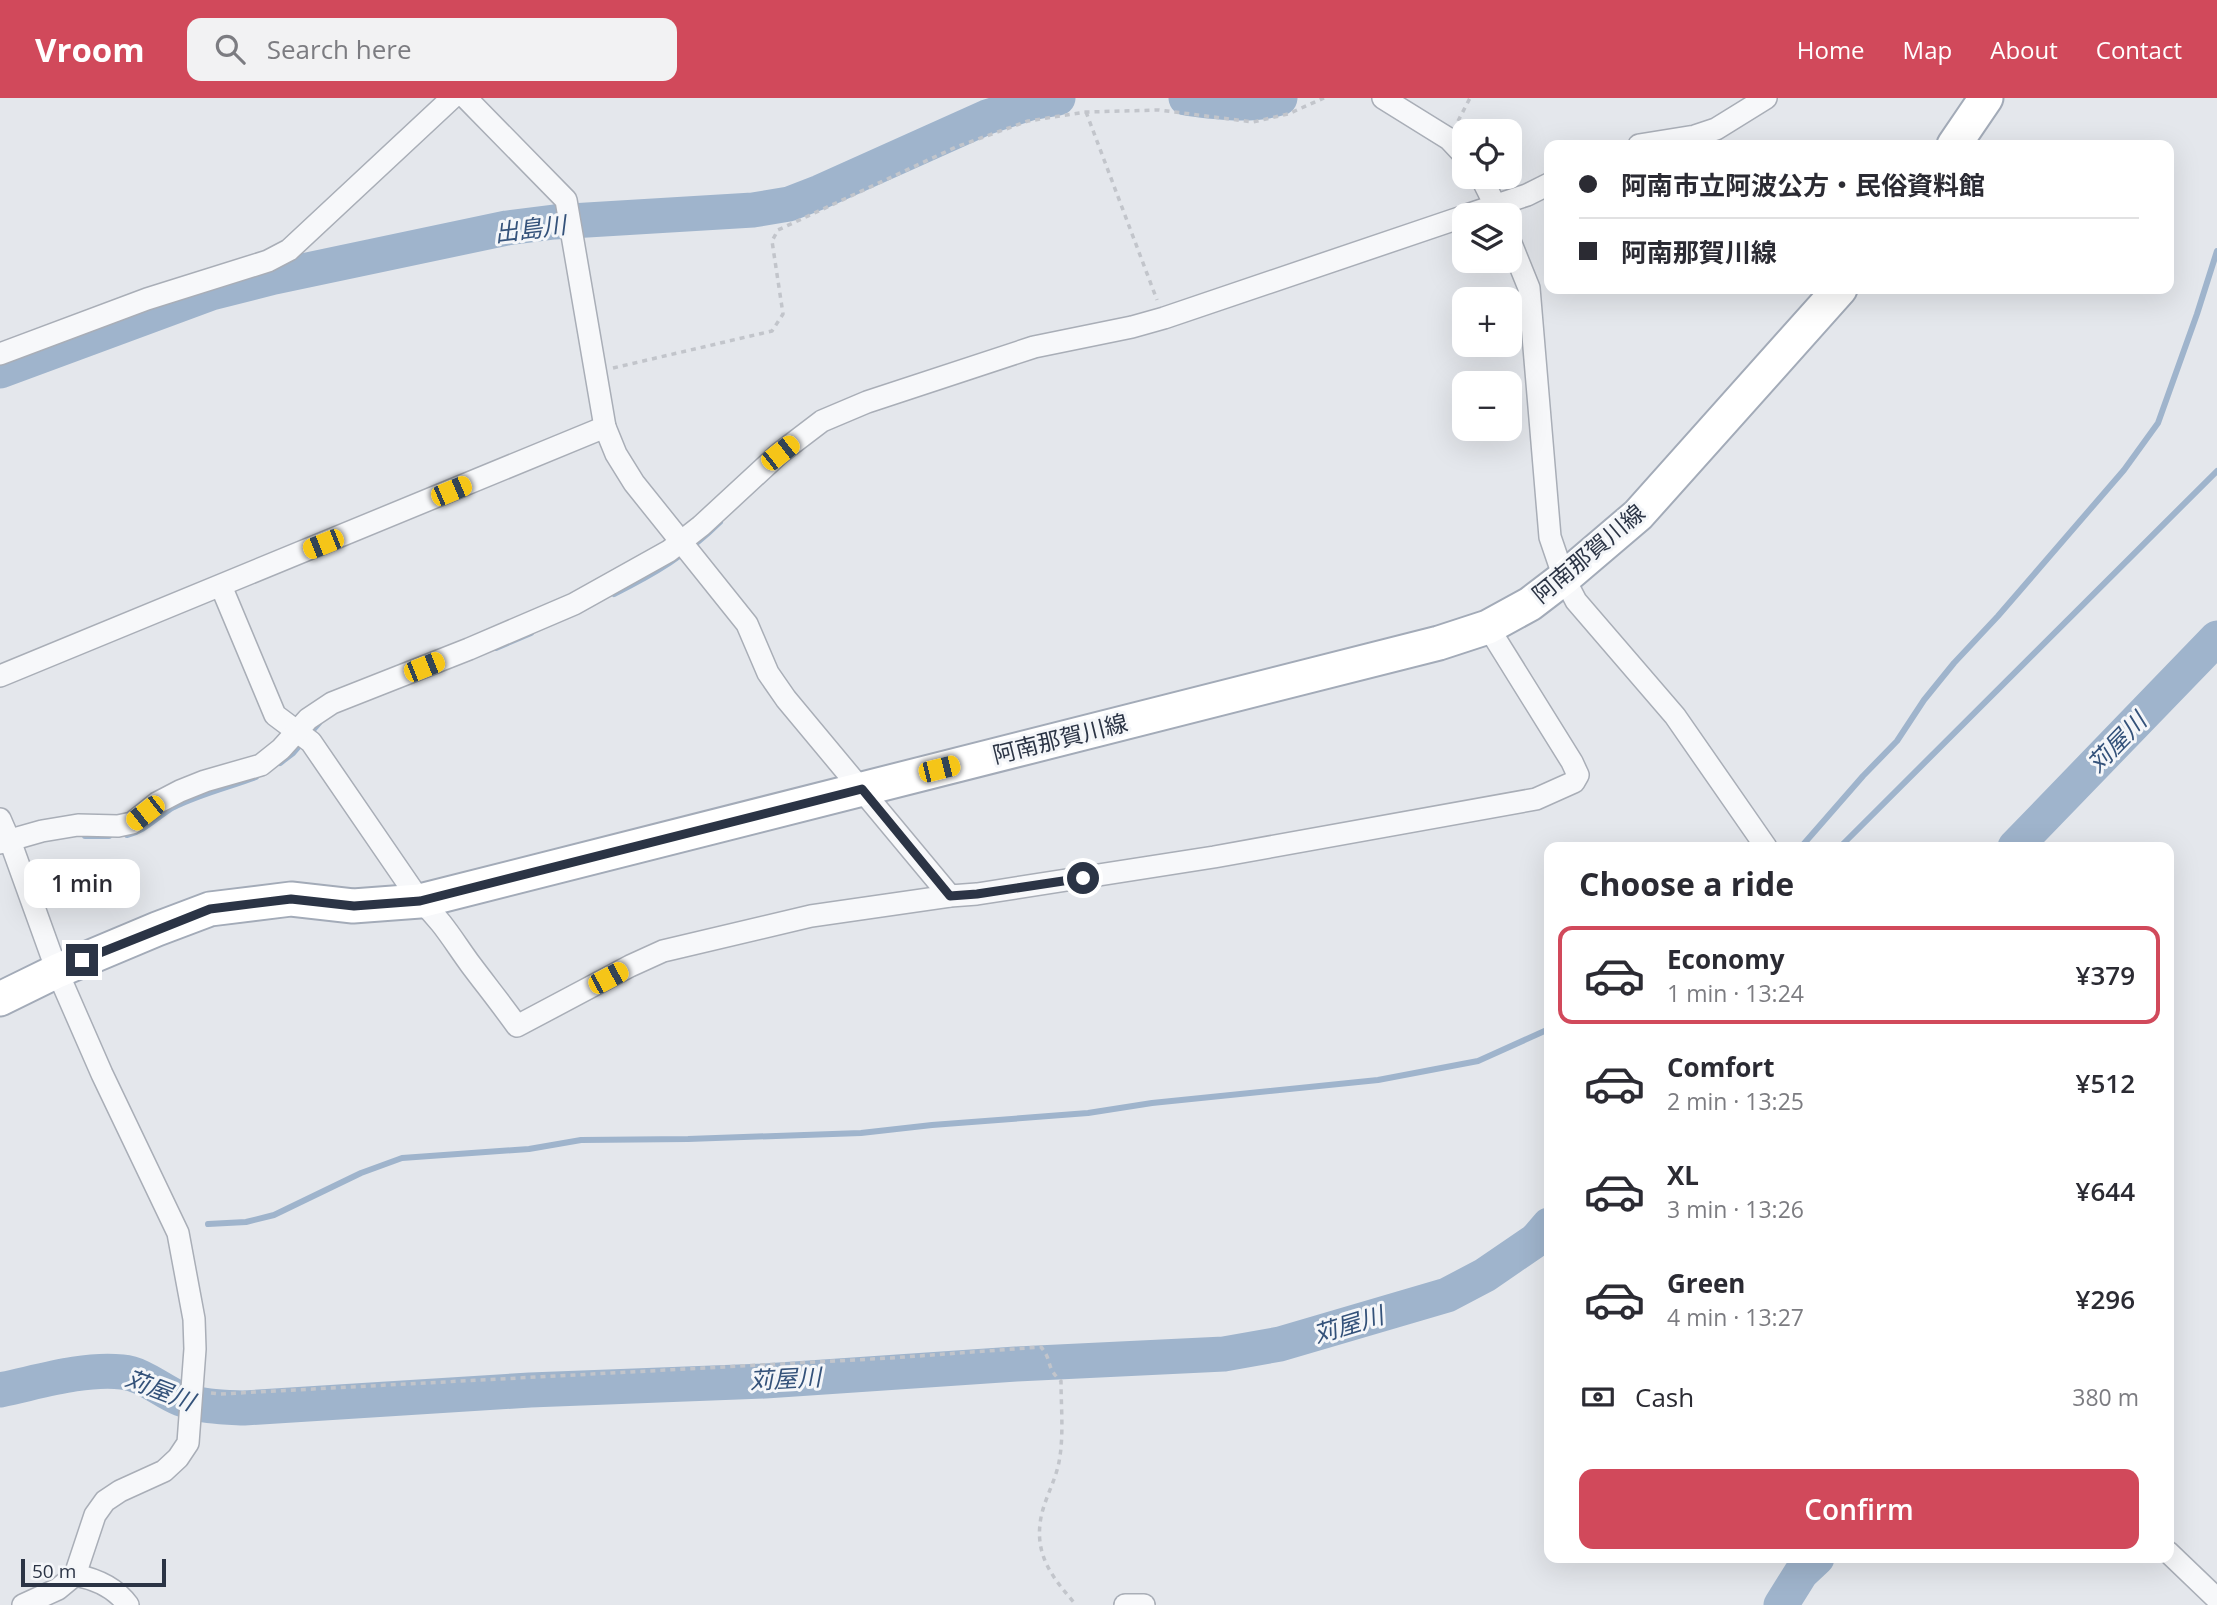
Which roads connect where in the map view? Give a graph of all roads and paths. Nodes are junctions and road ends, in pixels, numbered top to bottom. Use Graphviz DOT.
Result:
graph roads {
  1 [pos="452,98"];
  2 [pos="466,98"];
  3 [pos="1324,98"];
  4 [pos="1383,98"];
  5 [pos="1470,98"];
  6 [pos="1766,98"];
  7 [pos="1986,98"];
  8 [pos="1086,112"];
  9 [pos="1450,139"];
  10 [pos="1670,140"];
  11 [pos="1957,140"];
  12 [pos="1452,141"];
  13 [pos="1544,187"];
  14 [pos="1512,203"];
  15 [pos="1452,221"];
  16 [pos="1522,271"];
  17 [pos="1836,294"];
  18 [pos="1164,318"];
  19 [pos="0,354"];
  20 [pos="594,372"];
  21 [pos="605,427"];
  22 [pos="687,547"];
  23 [pos="1564,579"];
  24 [pos="221,586"];
  25 [pos="1488,627"];
  26 [pos="0,676"];
  27 [pos="303,735"];
  28 [pos="862,789"];
  29 [pos="0,819"];
  30 [pos="1763,842"];
  31 [pos="8,844"];
  32 [pos="950,896"];
  33 [pos="420,901"];
  34 [pos="57,971"];
  35 [pos="0,999"];
  36 [pos="192,1390"];
  37 [pos="2174,1558"];
  38 [pos="75,1575"];
  39 [pos="2217,1599"];
  40 [pos="23,1605"];
  41 [pos="128,1605"];
  42 [pos="1076,1605"];
  43 [pos="1125,1605"];
  44 [pos="1144,1605"];
  1 -- 19 [label="street"];
  2 -- 20 [label="street"];
  3 -- 8 [label="path"];
  4 -- 9 [label="street"];
  5 -- 9 [label="path"];
  6 -- 10 [label="street"];
  7 -- 11 [label="main road"];
  8 -- 18 [label="path"];
  8 -- 20 [label="path"];
  9 -- 12 [label="street"];
  13 -- 14 [label="street"];
  15 -- 18 [label="street"];
  16 -- 23 [label="street"];
  17 -- 23 [label="main road, 阿南那賀川線"];
  18 -- 22 [label="street"];
  20 -- 21 [label="street"];
  21 -- 22 [label="street"];
  21 -- 24 [label="street"];
  22 -- 27 [label="street"];
  22 -- 28 [label="street"];
  23 -- 25 [label="main road, 阿南那賀川線"];
  23 -- 30 [label="street"];
  24 -- 26 [label="street"];
  24 -- 27 [label="street"];
  25 -- 28 [label="main road, 阿南那賀川線"];
  25 -- 32 [label="street"];
  27 -- 31 [label="street"];
  27 -- 33 [label="street"];
  28 -- 32 [label="street"];
  28 -- 33 [label="main road, 阿南那賀川線"];
  29 -- 31 [label="street"];
  31 -- 34 [label="street"];
  32 -- 33 [label="street"];
  33 -- 34 [label="main road, 阿南那賀川線"];
  34 -- 35 [label="main road, 阿南那賀川線"];
  34 -- 36 [label="street"];
  36 -- 38 [label="street"];
  36 -- 42 [label="path"];
  37 -- 39 [label="street"];
  38 -- 40 [label="street"];
  38 -- 41 [label="street"];
  43 -- 44 [label="street"];
}
